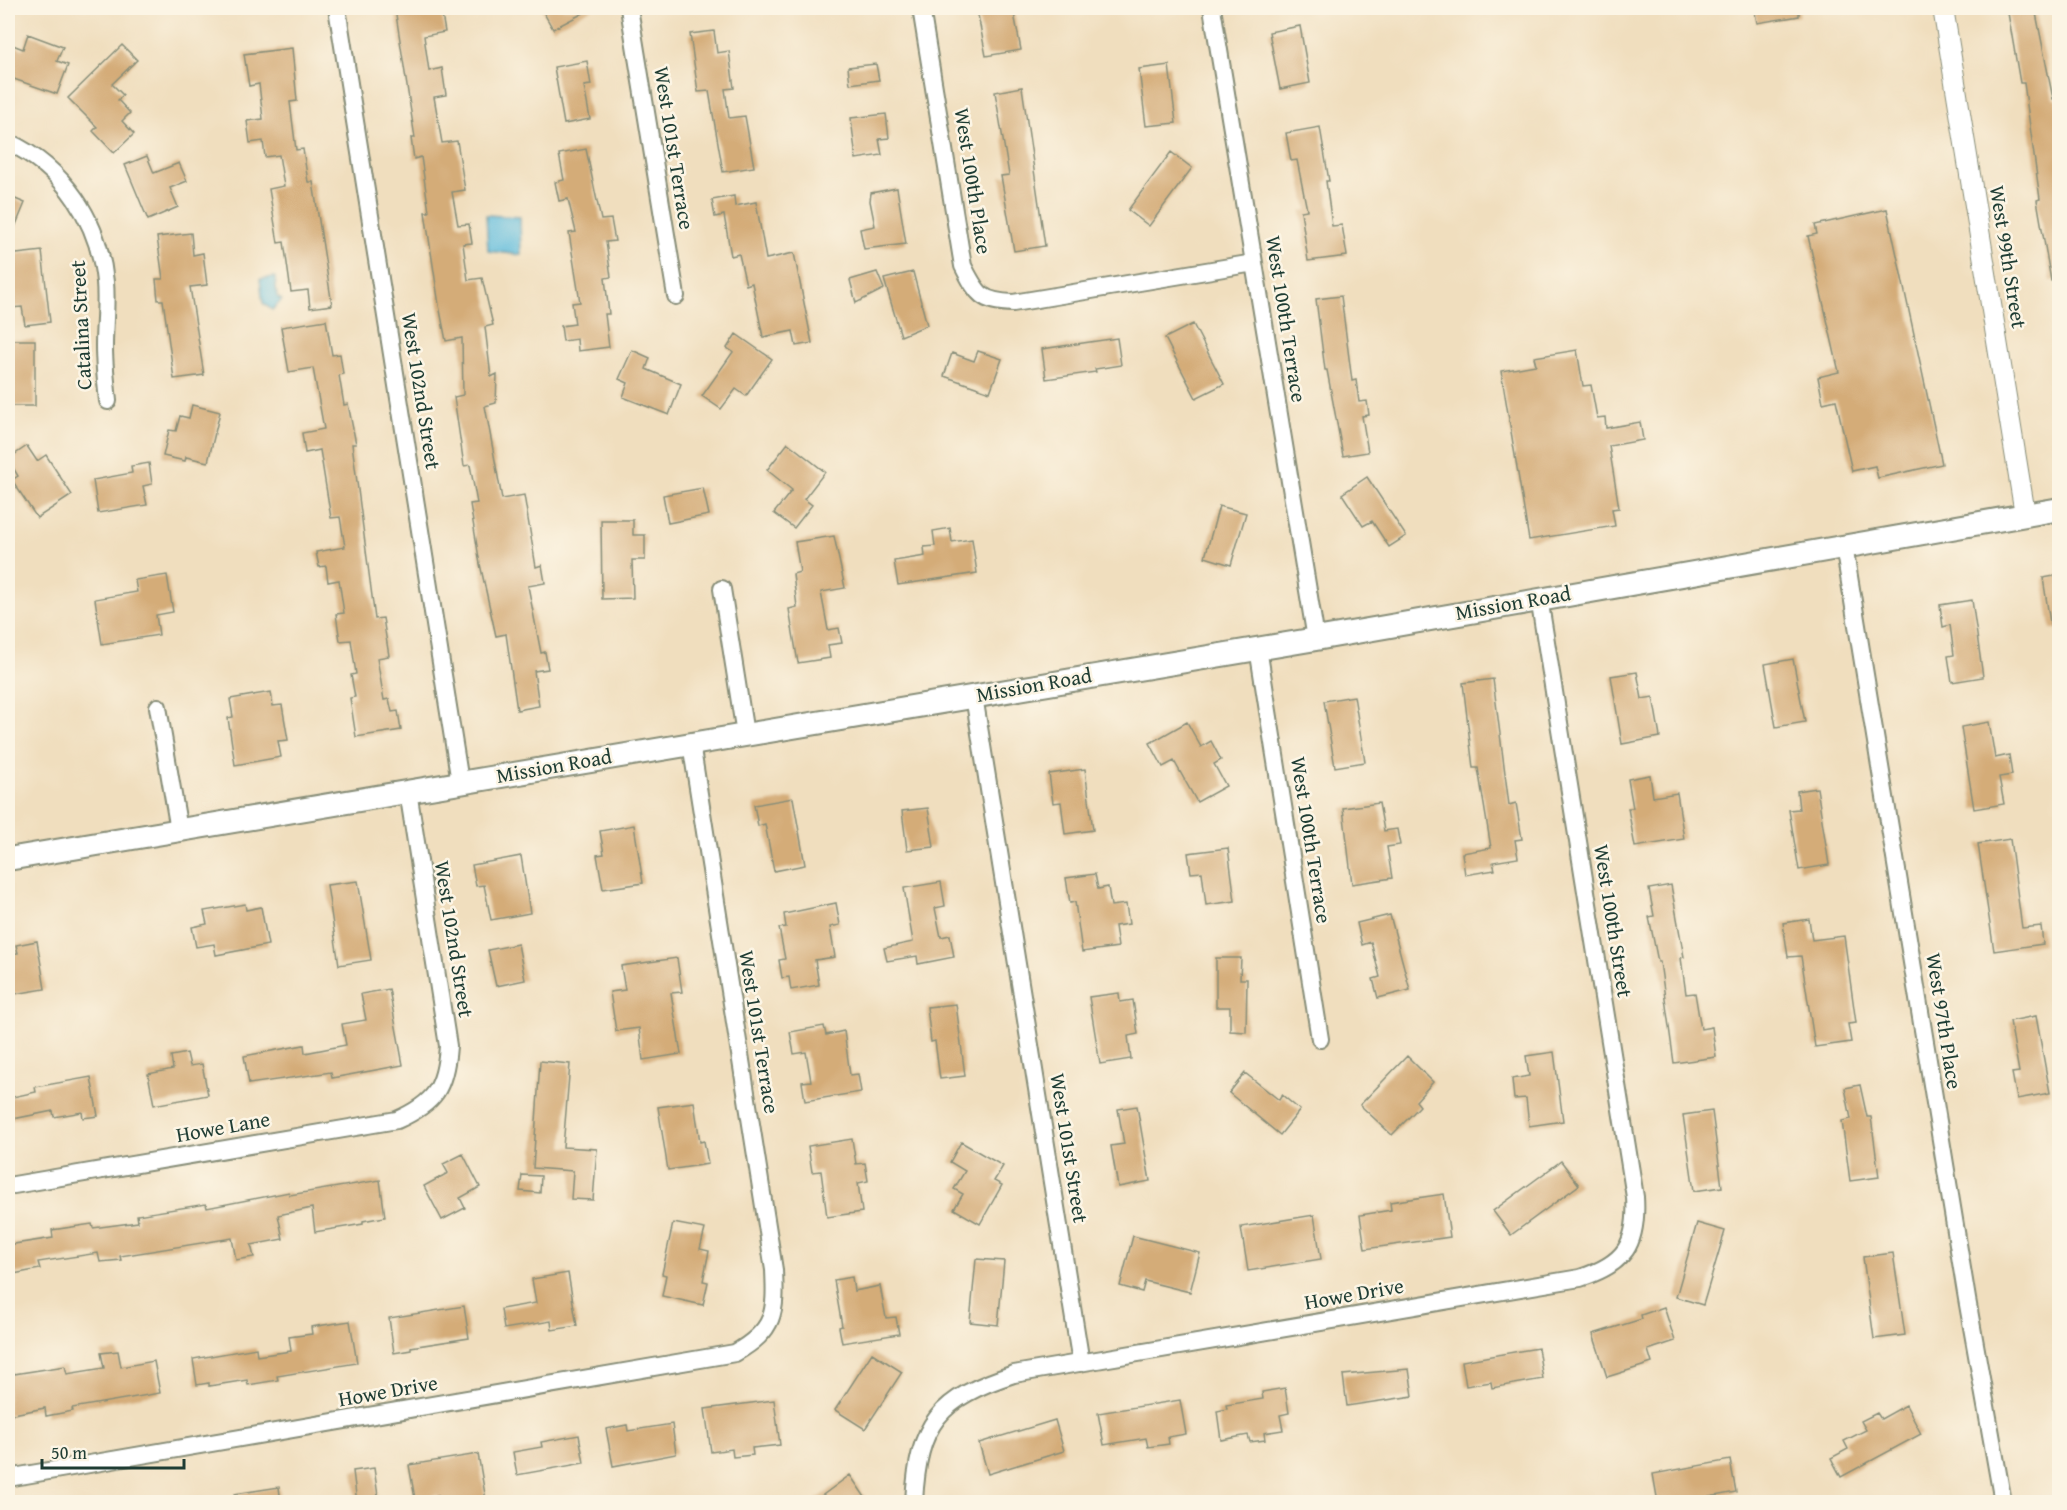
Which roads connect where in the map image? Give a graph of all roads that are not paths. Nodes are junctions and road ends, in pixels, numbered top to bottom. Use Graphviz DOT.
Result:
graph roads {
  1 [pos="337,8"];
  2 [pos="628,8"];
  3 [pos="921,8"];
  4 [pos="1212,8"];
  5 [pos="1943,8"];
  6 [pos="8,142"];
  7 [pos="1254,263"];
  8 [pos="676,296"];
  9 [pos="108,401"];
  10 [pos="2060,509"];
  11 [pos="2025,514"];
  12 [pos="1844,546"];
  13 [pos="722,589"];
  14 [pos="1539,598"];
  15 [pos="1316,639"];
  16 [pos="1258,648"];
  17 [pos="974,696"];
  18 [pos="158,707"];
  19 [pos="745,734"];
  20 [pos="691,742"];
  21 [pos="460,782"];
  22 [pos="408,791"];
  23 [pos="179,830"];
  24 [pos="8,859"];
  25 [pos="1320,1039"];
  26 [pos="438,1092"];
  27 [pos="8,1186"];
  28 [pos="1627,1250"];
  29 [pos="766,1328"];
  30 [pos="1081,1363"];
  31 [pos="8,1478"];
  32 [pos="914,1503"];
  33 [pos="2003,1503"];
  1 -- 21 [label="street, West 102nd Street"];
  2 -- 8 [label="street, West 101st Terrace"];
  3 -- 7 [label="street, West 100th Place"];
  4 -- 7 [label="street, West 100th Terrace"];
  5 -- 11 [label="street, West 99th Street"];
  6 -- 9 [label="street, Catalina Street"];
  7 -- 15 [label="street, West 100th Terrace"];
  10 -- 11 [label="main road, Mission Road"];
  11 -- 12 [label="main road, Mission Road"];
  12 -- 14 [label="main road, Mission Road"];
  12 -- 33 [label="street, West 97th Place"];
  13 -- 19 [label="street"];
  14 -- 15 [label="main road, Mission Road"];
  14 -- 28 [label="street, West 100th Street"];
  15 -- 16 [label="main road, Mission Road"];
  16 -- 17 [label="main road, Mission Road"];
  16 -- 25 [label="street, West 100th Terrace"];
  17 -- 19 [label="main road, Mission Road"];
  17 -- 30 [label="street, West 101st Street"];
  18 -- 23 [label="street"];
  19 -- 20 [label="main road, Mission Road"];
  20 -- 21 [label="main road, Mission Road"];
  20 -- 29 [label="street, West 101st Terrace"];
  21 -- 22 [label="main road, Mission Road"];
  22 -- 23 [label="main road, Mission Road"];
  22 -- 26 [label="street, West 102nd Street"];
  23 -- 24 [label="main road, Mission Road"];
  26 -- 27 [label="street, Howe Lane"];
  28 -- 30 [label="street, Howe Drive"];
  29 -- 31 [label="street, Howe Drive"];
  30 -- 32 [label="street"];
}
